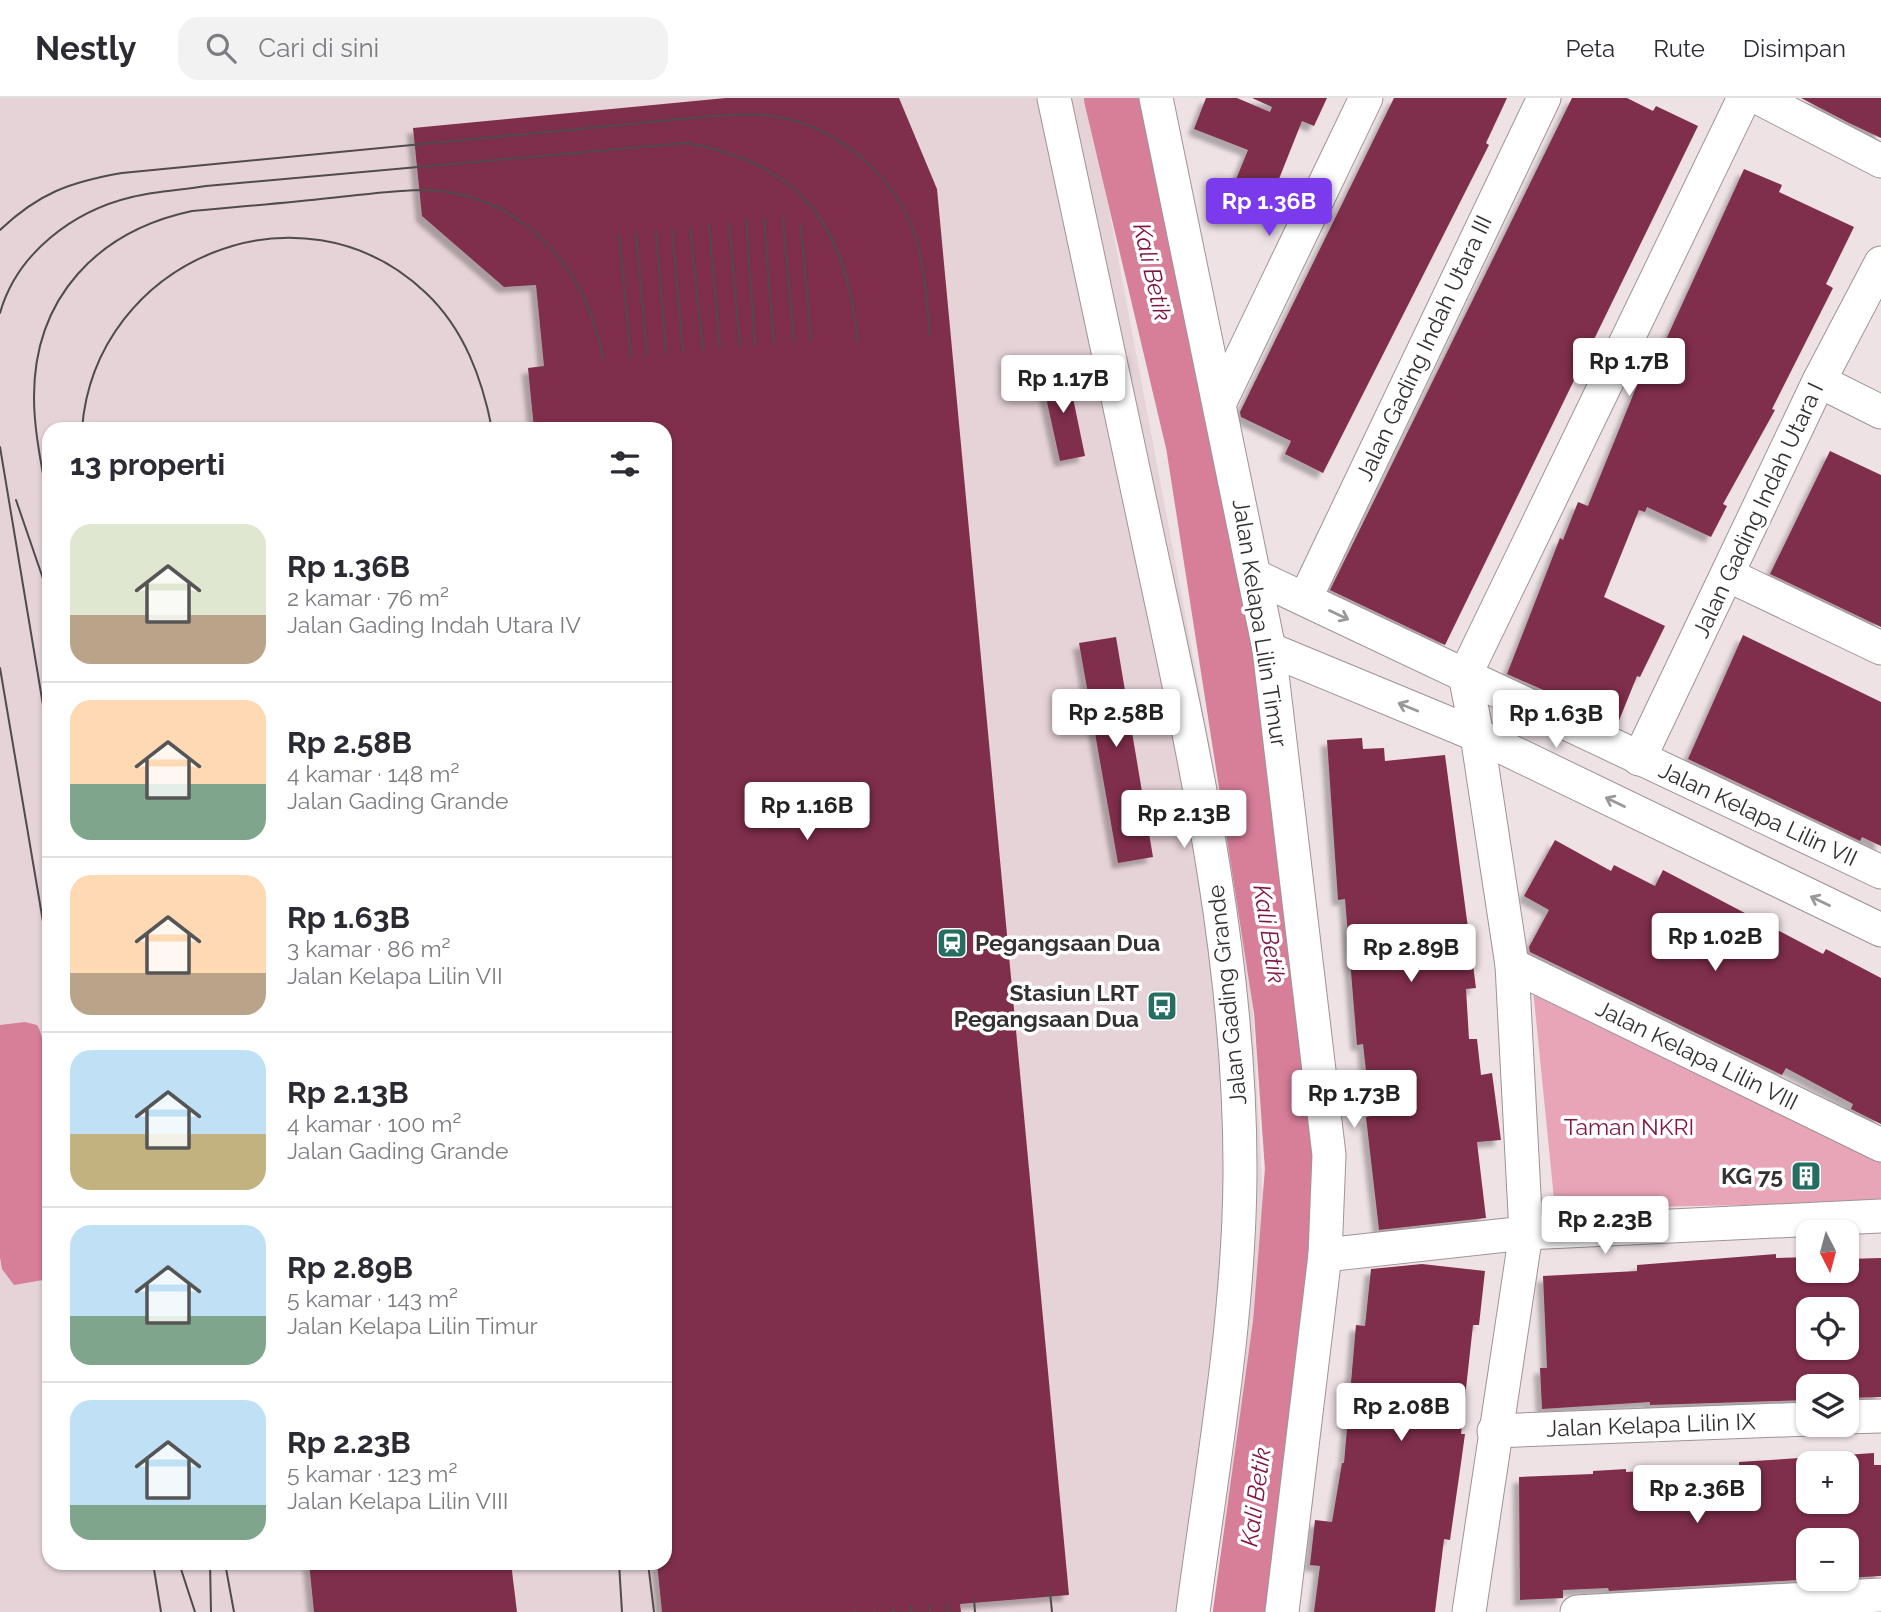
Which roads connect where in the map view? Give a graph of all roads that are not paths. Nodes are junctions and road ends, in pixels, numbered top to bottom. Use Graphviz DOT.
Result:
graph roads {
  1 [pos="1054,98"];
  2 [pos="1177,98"];
  3 [pos="1366,98"];
  4 [pos="1544,98"];
  5 [pos="1744,98"];
  6 [pos="1759,98"];
  7 [pos="1160,114"];
  8 [pos="1881,161"];
  9 [pos="1881,263"];
  10 [pos="1819,382"];
  11 [pos="1220,402"];
  12 [pos="1881,412"];
  13 [pos="1728,575"];
  14 [pos="1255,576"];
  15 [pos="1305,599"];
  16 [pos="1881,648"];
  17 [pos="1269,649"];
  18 [pos="1465,675"];
  19 [pos="1477,735"];
  20 [pos="1639,759"];
  21 [pos="1881,872"];
  22 [pos="1881,930"];
  23 [pos="1513,965"];
  24 [pos="1881,1145"];
  25 [pos="1881,1216"];
  26 [pos="1526,1233"];
  27 [pos="1325,1255"];
  28 [pos="1881,1416"];
  29 [pos="1859,1417"];
  30 [pos="1796,1419"];
  31 [pos="1494,1431"];
  32 [pos="1881,1595"];
  33 [pos="1193,1612"];
  34 [pos="1282,1612"];
  35 [pos="1469,1612"];
  36 [pos="1577,1612"];
  1 -- 33 [label="street, Jalan Gading Grande"];
  2 -- 7 [label="street"];
  3 -- 11 [label="street"];
  4 -- 15 [label="street, Jalan Gading Indah Utara III"];
  5 -- 18 [label="street"];
  6 -- 8 [label="street"];
  7 -- 11 [label="street, Jalan Kelapa Lilin Timur"];
  9 -- 10 [label="street, Jalan Gading Indah Utara I"];
  10 -- 12 [label="street"];
  10 -- 13 [label="street, Jalan Gading Indah Utara I"];
  11 -- 14 [label="street, Jalan Kelapa Lilin Timur"];
  13 -- 16 [label="street"];
  13 -- 20 [label="street, Jalan Gading Indah Utara I"];
  14 -- 15 [label="street, Jalan Kelapa Lilin VII"];
  14 -- 17 [label="street, Jalan Kelapa Lilin Timur"];
  15 -- 18 [label="street, Jalan Kelapa Lilin VII, one-way"];
  19 -- 17 [label="street, one-way"];
  17 -- 27 [label="street, Jalan Kelapa Lilin Timur"];
  18 -- 19 [label="street"];
  18 -- 20 [label="street, Jalan Kelapa Lilin VII"];
  22 -- 19 [label="street, one-way"];
  19 -- 23 [label="street"];
  20 -- 21 [label="street, Jalan Kelapa Lilin VII"];
  23 -- 24 [label="street, Jalan Kelapa Lilin VIII"];
  23 -- 26 [label="street"];
  25 -- 26 [label="street"];
  26 -- 27 [label="street"];
  26 -- 31 [label="street"];
  27 -- 34 [label="street, Jalan Kelapa Lilin Timur"];
  28 -- 29 [label="street"];
  30 -- 31 [label="street, Jalan Kelapa Lilin IX"];
  31 -- 35 [label="street"];
  32 -- 36 [label="street"];
}
